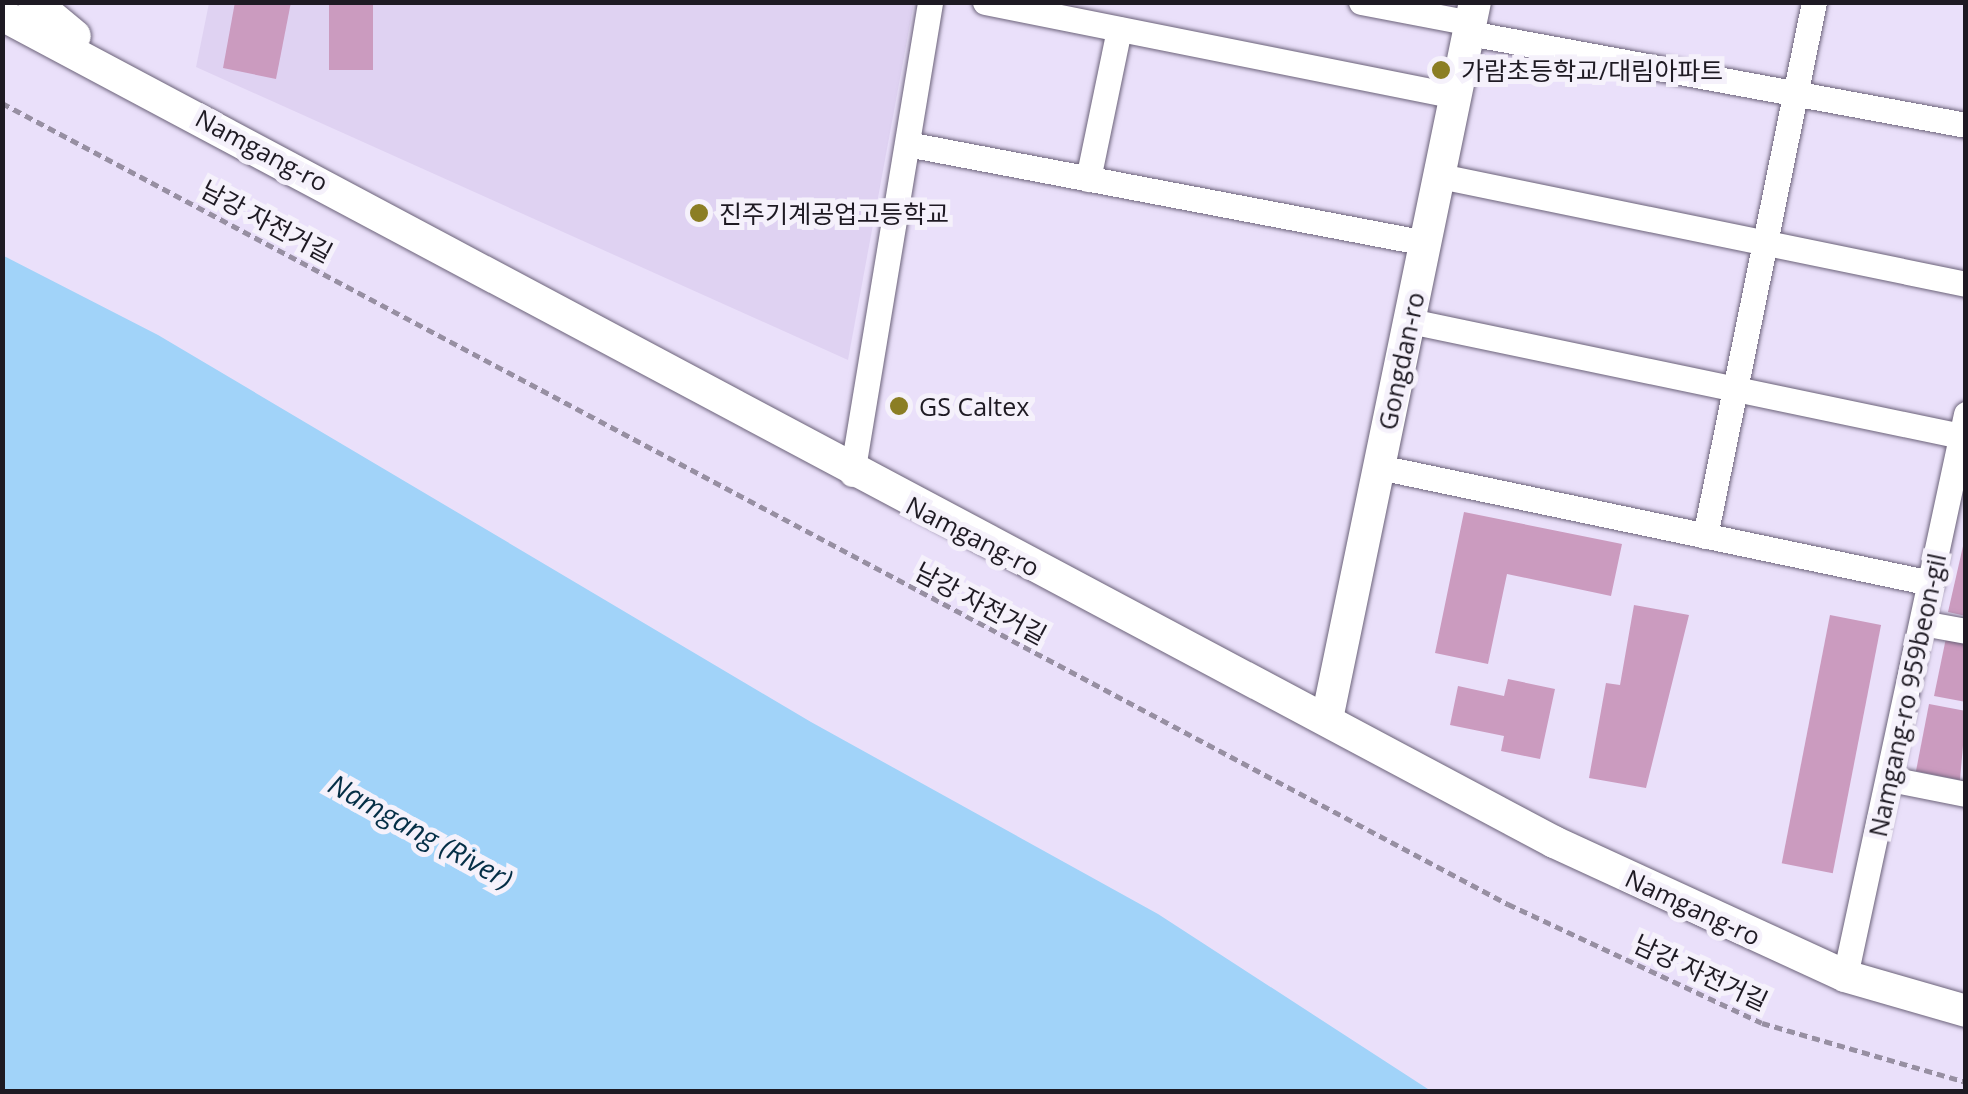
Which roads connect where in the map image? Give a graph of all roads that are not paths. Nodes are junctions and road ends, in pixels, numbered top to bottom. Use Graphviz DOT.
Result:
graph roads {
  1 [pos="34,2"];
  2 [pos="930,2"];
  3 [pos="985,2"];
  4 [pos="1361,2"];
  5 [pos="1814,2"];
  6 [pos="2,15"];
  7 [pos="1472,19"];
  8 [pos="1119,29"];
  9 [pos="2,36"];
  10 [pos="127,79"];
  11 [pos="1796,93"];
  12 [pos="1456,96"];
  13 [pos="1966,125"];
  14 [pos="906,144"];
  15 [pos="1440,176"];
  16 [pos="1088,178"];
  17 [pos="1765,242"];
  18 [pos="1426,243"];
  19 [pos="1966,284"];
  20 [pos="1410,321"];
  21 [pos="1736,389"];
  22 [pos="1963,425"];
  23 [pos="1379,467"];
  24 [pos="852,474"];
  25 [pos="1705,536"];
  26 [pos="1930,583"];
  27 [pos="1922,622"];
  28 [pos="1966,632"];
  29 [pos="1327,719"];
  30 [pos="1890,779"];
  31 [pos="1966,794"];
  32 [pos="1845,976"];
  33 [pos="1966,1012"];
  1 -- 10 [label="street"];
  2 -- 14 [label="street"];
  3 -- 8 [label="street"];
  4 -- 7 [label="street"];
  5 -- 11 [label="street"];
  6 -- 10 [label="street, Namgang-ro"];
  7 -- 11 [label="street"];
  7 -- 12 [label="street, Gongdan-ro"];
  8 -- 12 [label="street"];
  8 -- 16 [label="street"];
  9 -- 10 [label="street"];
  10 -- 24 [label="street, Namgang-ro"];
  11 -- 13 [label="street"];
  11 -- 17 [label="street"];
  12 -- 15 [label="street, Gongdan-ro"];
  14 -- 16 [label="street"];
  14 -- 24 [label="street"];
  15 -- 17 [label="street"];
  15 -- 18 [label="street, Gongdan-ro"];
  16 -- 18 [label="street"];
  17 -- 19 [label="street"];
  17 -- 21 [label="street"];
  18 -- 20 [label="street, Gongdan-ro"];
  20 -- 21 [label="street"];
  20 -- 23 [label="street, Gongdan-ro"];
  21 -- 22 [label="street"];
  21 -- 25 [label="street"];
  22 -- 26 [label="street, Namgang-ro 959beon-gil"];
  23 -- 25 [label="street"];
  23 -- 29 [label="street, Gongdan-ro"];
  24 -- 29 [label="street, Namgang-ro"];
  25 -- 26 [label="street"];
  26 -- 27 [label="street, Namgang-ro 959beon-gil"];
  27 -- 28 [label="street"];
  27 -- 30 [label="street, Namgang-ro 959beon-gil"];
  29 -- 32 [label="street, Namgang-ro"];
  30 -- 31 [label="street"];
  30 -- 32 [label="street, Namgang-ro 959beon-gil"];
  32 -- 33 [label="street, Namgang-ro"];
}
